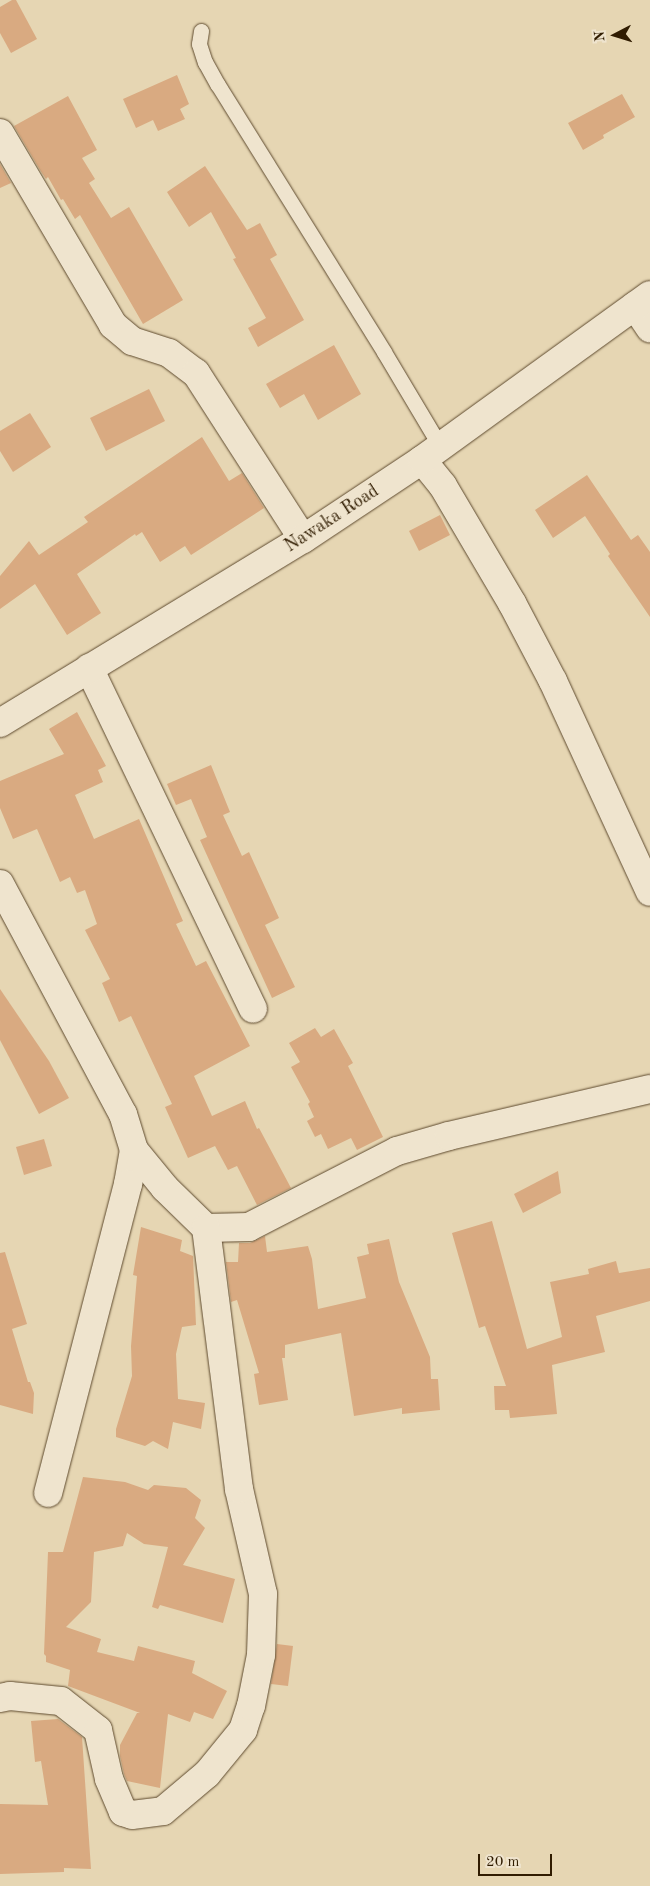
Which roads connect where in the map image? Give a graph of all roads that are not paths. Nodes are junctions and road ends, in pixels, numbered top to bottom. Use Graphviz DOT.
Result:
graph roads {
  1 [pos="201,31"];
  2 [pos="0,133"];
  3 [pos="642,300"];
  4 [pos="650,328"];
  5 [pos="431,453"];
  6 [pos="303,539"];
  7 [pos="89,668"];
  8 [pos="1,720"];
  9 [pos="0,884"];
  10 [pos="650,892"];
  11 [pos="253,1009"];
  12 [pos="650,1089"];
  13 [pos="134,1150"];
  14 [pos="206,1228"];
  15 [pos="48,1493"];
  16 [pos="0,1698"];
  1 -- 5 [label="lane"];
  2 -- 6 [label="street"];
  3 -- 4 [label="street"];
  3 -- 5 [label="street, Nawaka Road"];
  5 -- 6 [label="street, Nawaka Road"];
  5 -- 10 [label="street"];
  6 -- 7 [label="street, Nawaka Road"];
  7 -- 8 [label="street, Nawaka Road"];
  7 -- 11 [label="street"];
  9 -- 13 [label="street"];
  12 -- 14 [label="street"];
  13 -- 14 [label="street"];
  13 -- 15 [label="street"];
  14 -- 16 [label="street"];
}
